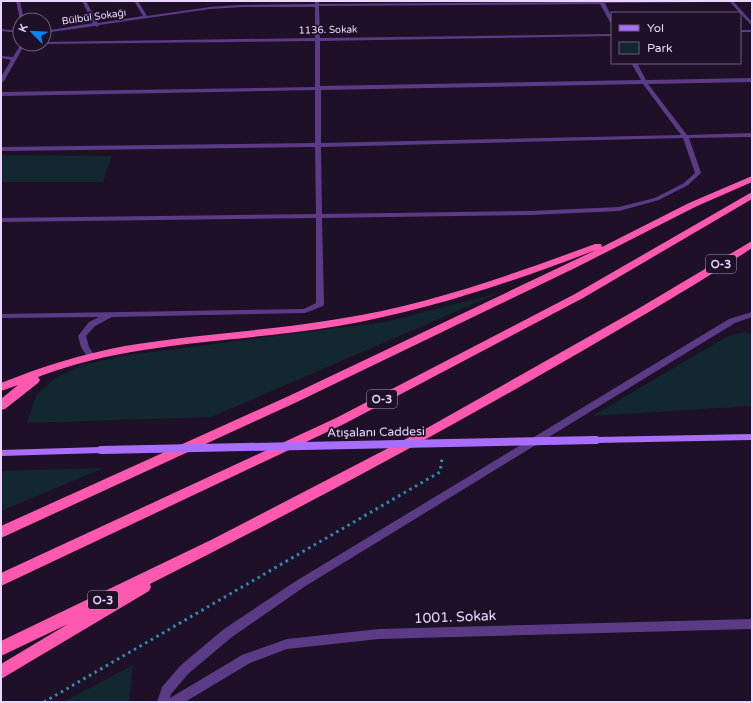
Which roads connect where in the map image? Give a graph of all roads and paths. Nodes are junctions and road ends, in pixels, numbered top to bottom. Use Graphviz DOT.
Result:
graph roads {
  1 [pos="18,1"];
  2 [pos="84,1"];
  3 [pos="136,1"];
  4 [pos="203,1"];
  5 [pos="264,1"];
  6 [pos="714,1"];
  7 [pos="731,1"];
  8 [pos="602,2"];
  9 [pos="654,2"];
  10 [pos="410,3"];
  11 [pos="504,3"];
  12 [pos="318,4"];
  13 [pos="360,4"];
  14 [pos="238,6"];
  15 [pos="210,8"];
  16 [pos="20,12"];
  17 [pos="741,12"];
  18 [pos="741,12"];
  19 [pos="146,18"];
  20 [pos="611,20"];
  21 [pos="752,25"];
  22 [pos="97,26"];
  23 [pos="1,30"];
  24 [pos="12,31"];
  25 [pos="52,31"];
  26 [pos="741,31"];
  27 [pos="752,31"];
  28 [pos="611,35"];
  29 [pos="318,39"];
  30 [pos="52,43"];
  31 [pos="19,52"];
  32 [pos="1,57"];
  33 [pos="15,59"];
  34 [pos="635,64"];
  35 [pos="752,80"];
  36 [pos="1,81"];
  37 [pos="645,83"];
  38 [pos="319,89"];
  39 [pos="1,94"];
  40 [pos="752,135"];
  41 [pos="686,138"];
  42 [pos="317,145"];
  43 [pos="1,148"];
  44 [pos="752,179"];
  45 [pos="752,195"];
  46 [pos="318,216"];
  47 [pos="1,220"];
  48 [pos="653,226"];
  49 [pos="752,244"];
  50 [pos="111,314"];
  51 [pos="752,314"];
  52 [pos="1,316"];
  53 [pos="91,356"];
  54 [pos="50,370"];
  55 [pos="1,387"];
  56 [pos="1,406"];
  57 [pos="752,437"];
  58 [pos="444,443"];
  59 [pos="1,453"];
  60 [pos="1,532"];
  61 [pos="204,550"];
  62 [pos="1,580"];
  63 [pos="752,624"];
  64 [pos="1,649"];
  65 [pos="1,672"];
  66 [pos="44,702"];
  67 [pos="163,702"];
  68 [pos="174,702"];
  1 -- 16 [label="street"];
  2 -- 22 [label="street"];
  3 -- 19 [label="street"];
  4 -- 15 [label="street"];
  5 -- 14 [label="street, Bülbül Sokağı"];
  6 -- 9 [label="street"];
  7 -- 17 [label="street"];
  8 -- 9 [label="street"];
  8 -- 11 [label="street"];
  8 -- 20 [label="street"];
  10 -- 11 [label="street"];
  10 -- 13 [label="street"];
  12 -- 13 [label="street"];
  12 -- 14 [label="street"];
  12 -- 29 [label="street"];
  14 -- 15 [label="street, Bülbül Sokağı"];
  15 -- 19 [label="street, Bülbül Sokağı"];
  18 -- 21 [label="street"];
  19 -- 22 [label="street, Bülbül Sokağı"];
  22 -- 25 [label="street, Bülbül Sokağı"];
  23 -- 24 [label="street"];
  26 -- 27 [label="street"];
  28 -- 29 [label="street, 1136. Sokak"];
  29 -- 30 [label="street, 1136. Sokak"];
  29 -- 38 [label="street"];
  31 -- 33 [label="street"];
  32 -- 33 [label="street"];
  33 -- 36 [label="street"];
  34 -- 37 [label="street"];
  35 -- 37 [label="street"];
  37 -- 38 [label="street"];
  37 -- 41 [label="street"];
  38 -- 39 [label="street"];
  38 -- 42 [label="street"];
  40 -- 41 [label="street"];
  41 -- 42 [label="street"];
  41 -- 46 [label="street"];
  42 -- 43 [label="street"];
  42 -- 46 [label="street"];
  44 -- 48 [label="highway"];
  45 -- 62 [label="highway, O-3"];
  46 -- 47 [label="street"];
  46 -- 50 [label="street"];
  48 -- 53 [label="highway"];
  48 -- 60 [label="highway"];
  49 -- 61 [label="highway, O-3"];
  50 -- 52 [label="street"];
  50 -- 53 [label="street"];
  51 -- 67 [label="street"];
  53 -- 54 [label="highway"];
  54 -- 55 [label="highway"];
  54 -- 56 [label="highway"];
  57 -- 58 [label="main road, Atışalanı Caddesi, bridge"];
  58 -- 59 [label="main road, Atışalanı Caddesi, bridge"];
  58 -- 66 [label="path"];
  61 -- 64 [label="highway, O-3"];
  61 -- 65 [label="highway"];
  63 -- 68 [label="street, 1001. Sokak"];
}
